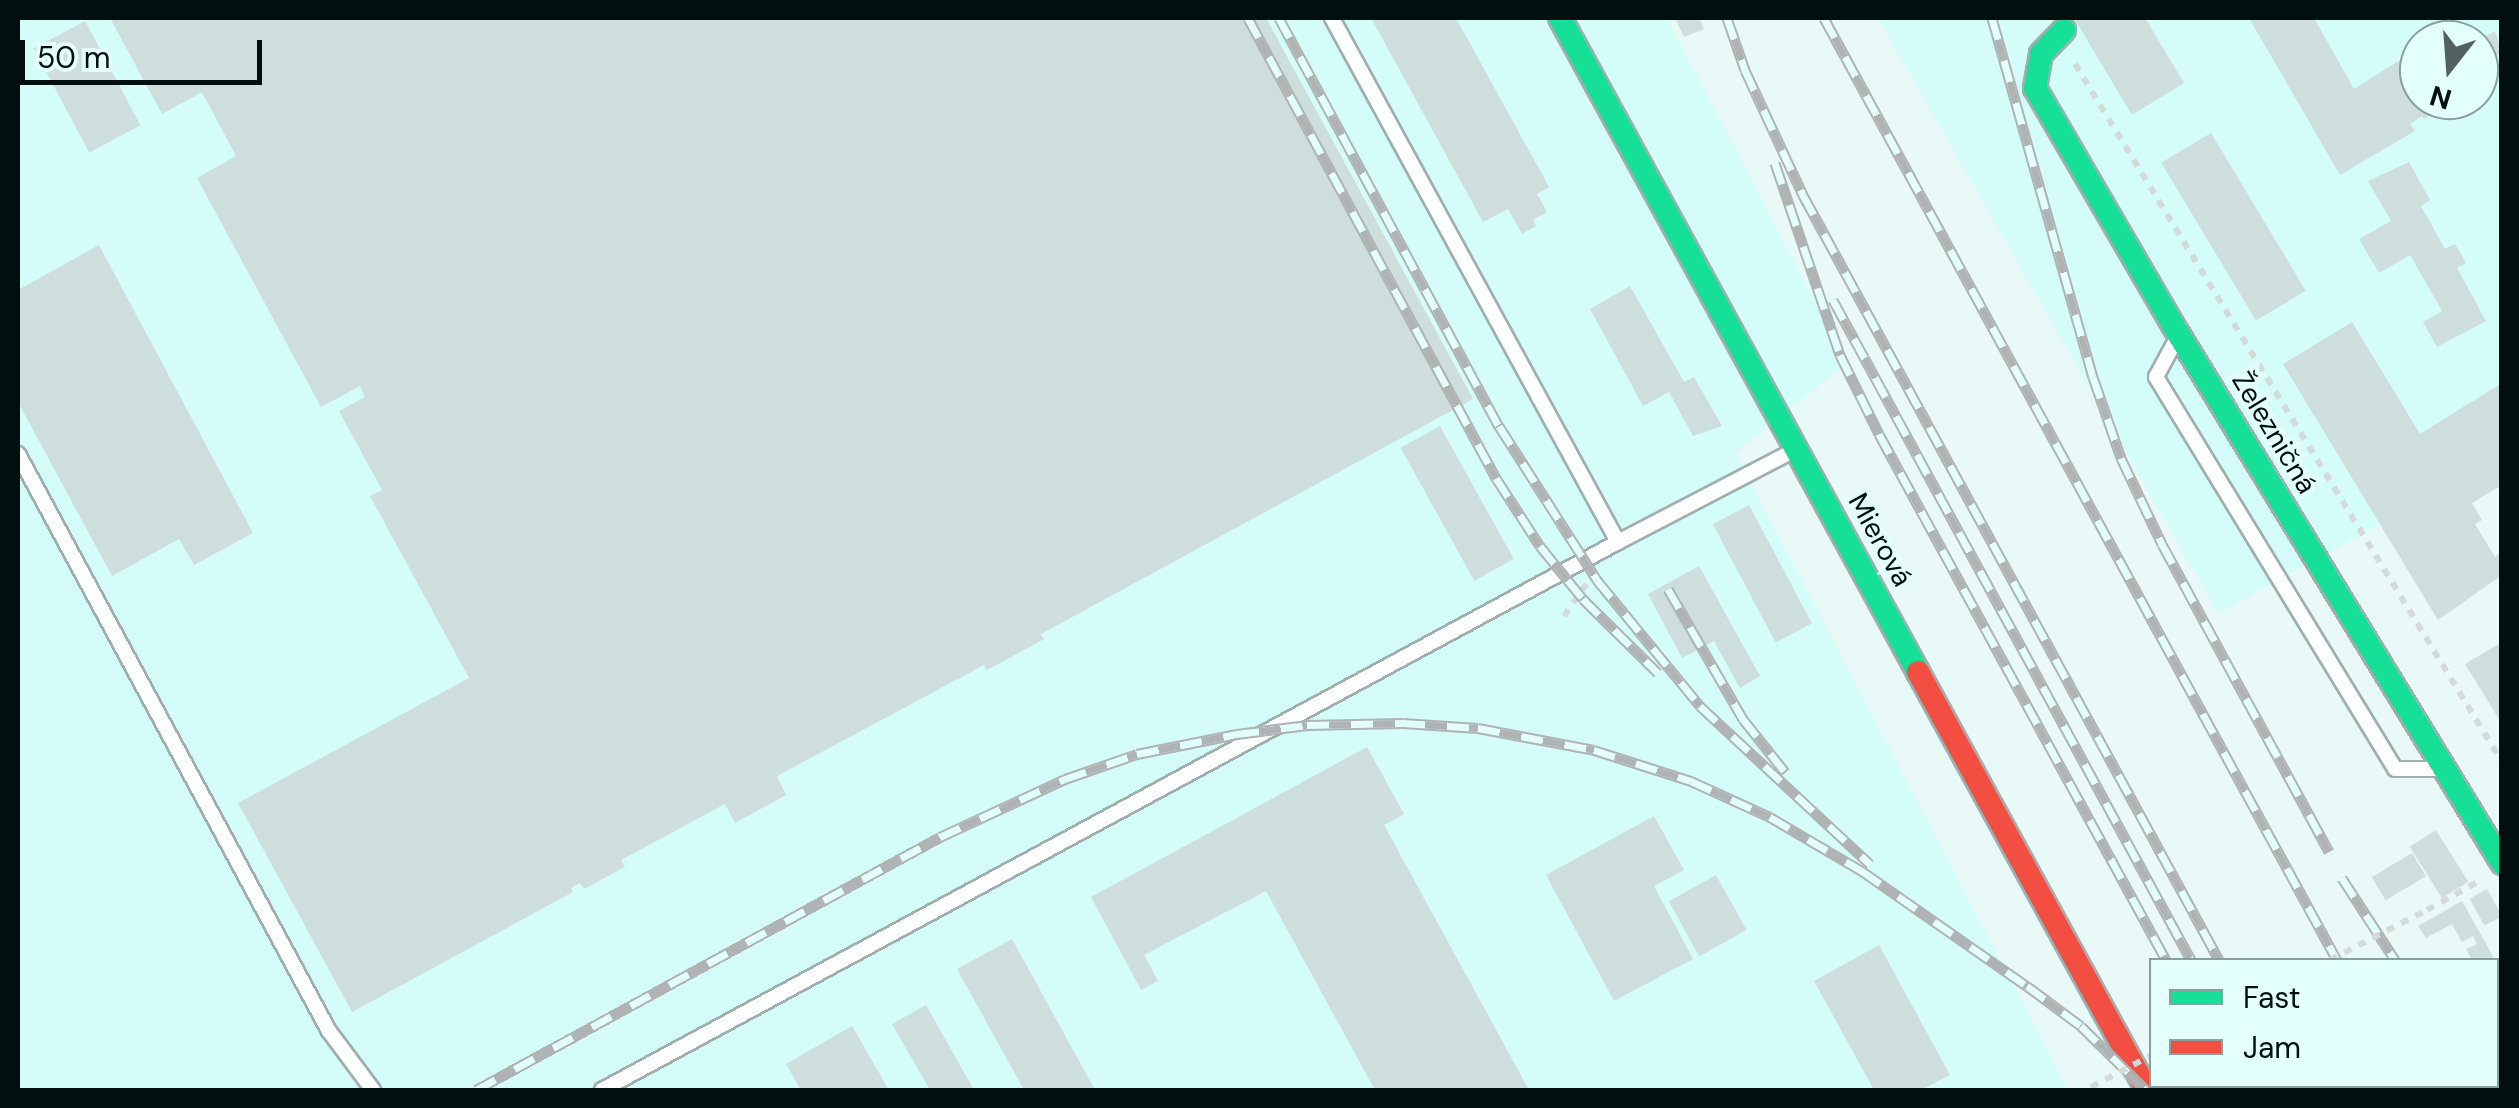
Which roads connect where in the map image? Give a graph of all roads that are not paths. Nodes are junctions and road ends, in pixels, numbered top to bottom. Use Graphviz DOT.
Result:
graph roads {
  1 [pos="1332,18"];
  2 [pos="1560,18"];
  3 [pos="2073,24"];
  4 [pos="2179,335"];
  5 [pos="1796,450"];
  6 [pos="18,454"];
  7 [pos="1618,542"];
  8 [pos="2444,770"];
  9 [pos="2502,863"];
  10 [pos="373,1090"];
  11 [pos="602,1090"];
  12 [pos="2148,1090"];
  1 -- 7 [label="lane"];
  2 -- 5 [label="street, Mierová"];
  3 -- 4 [label="street, Železničná"];
  4 -- 8 [label="street, Železničná"];
  4 -- 8 [label="lane"];
  5 -- 7 [label="lane"];
  5 -- 12 [label="street, Mierová"];
  6 -- 10 [label="lane"];
  7 -- 11 [label="lane"];
  8 -- 9 [label="street, Železničná"];
}
